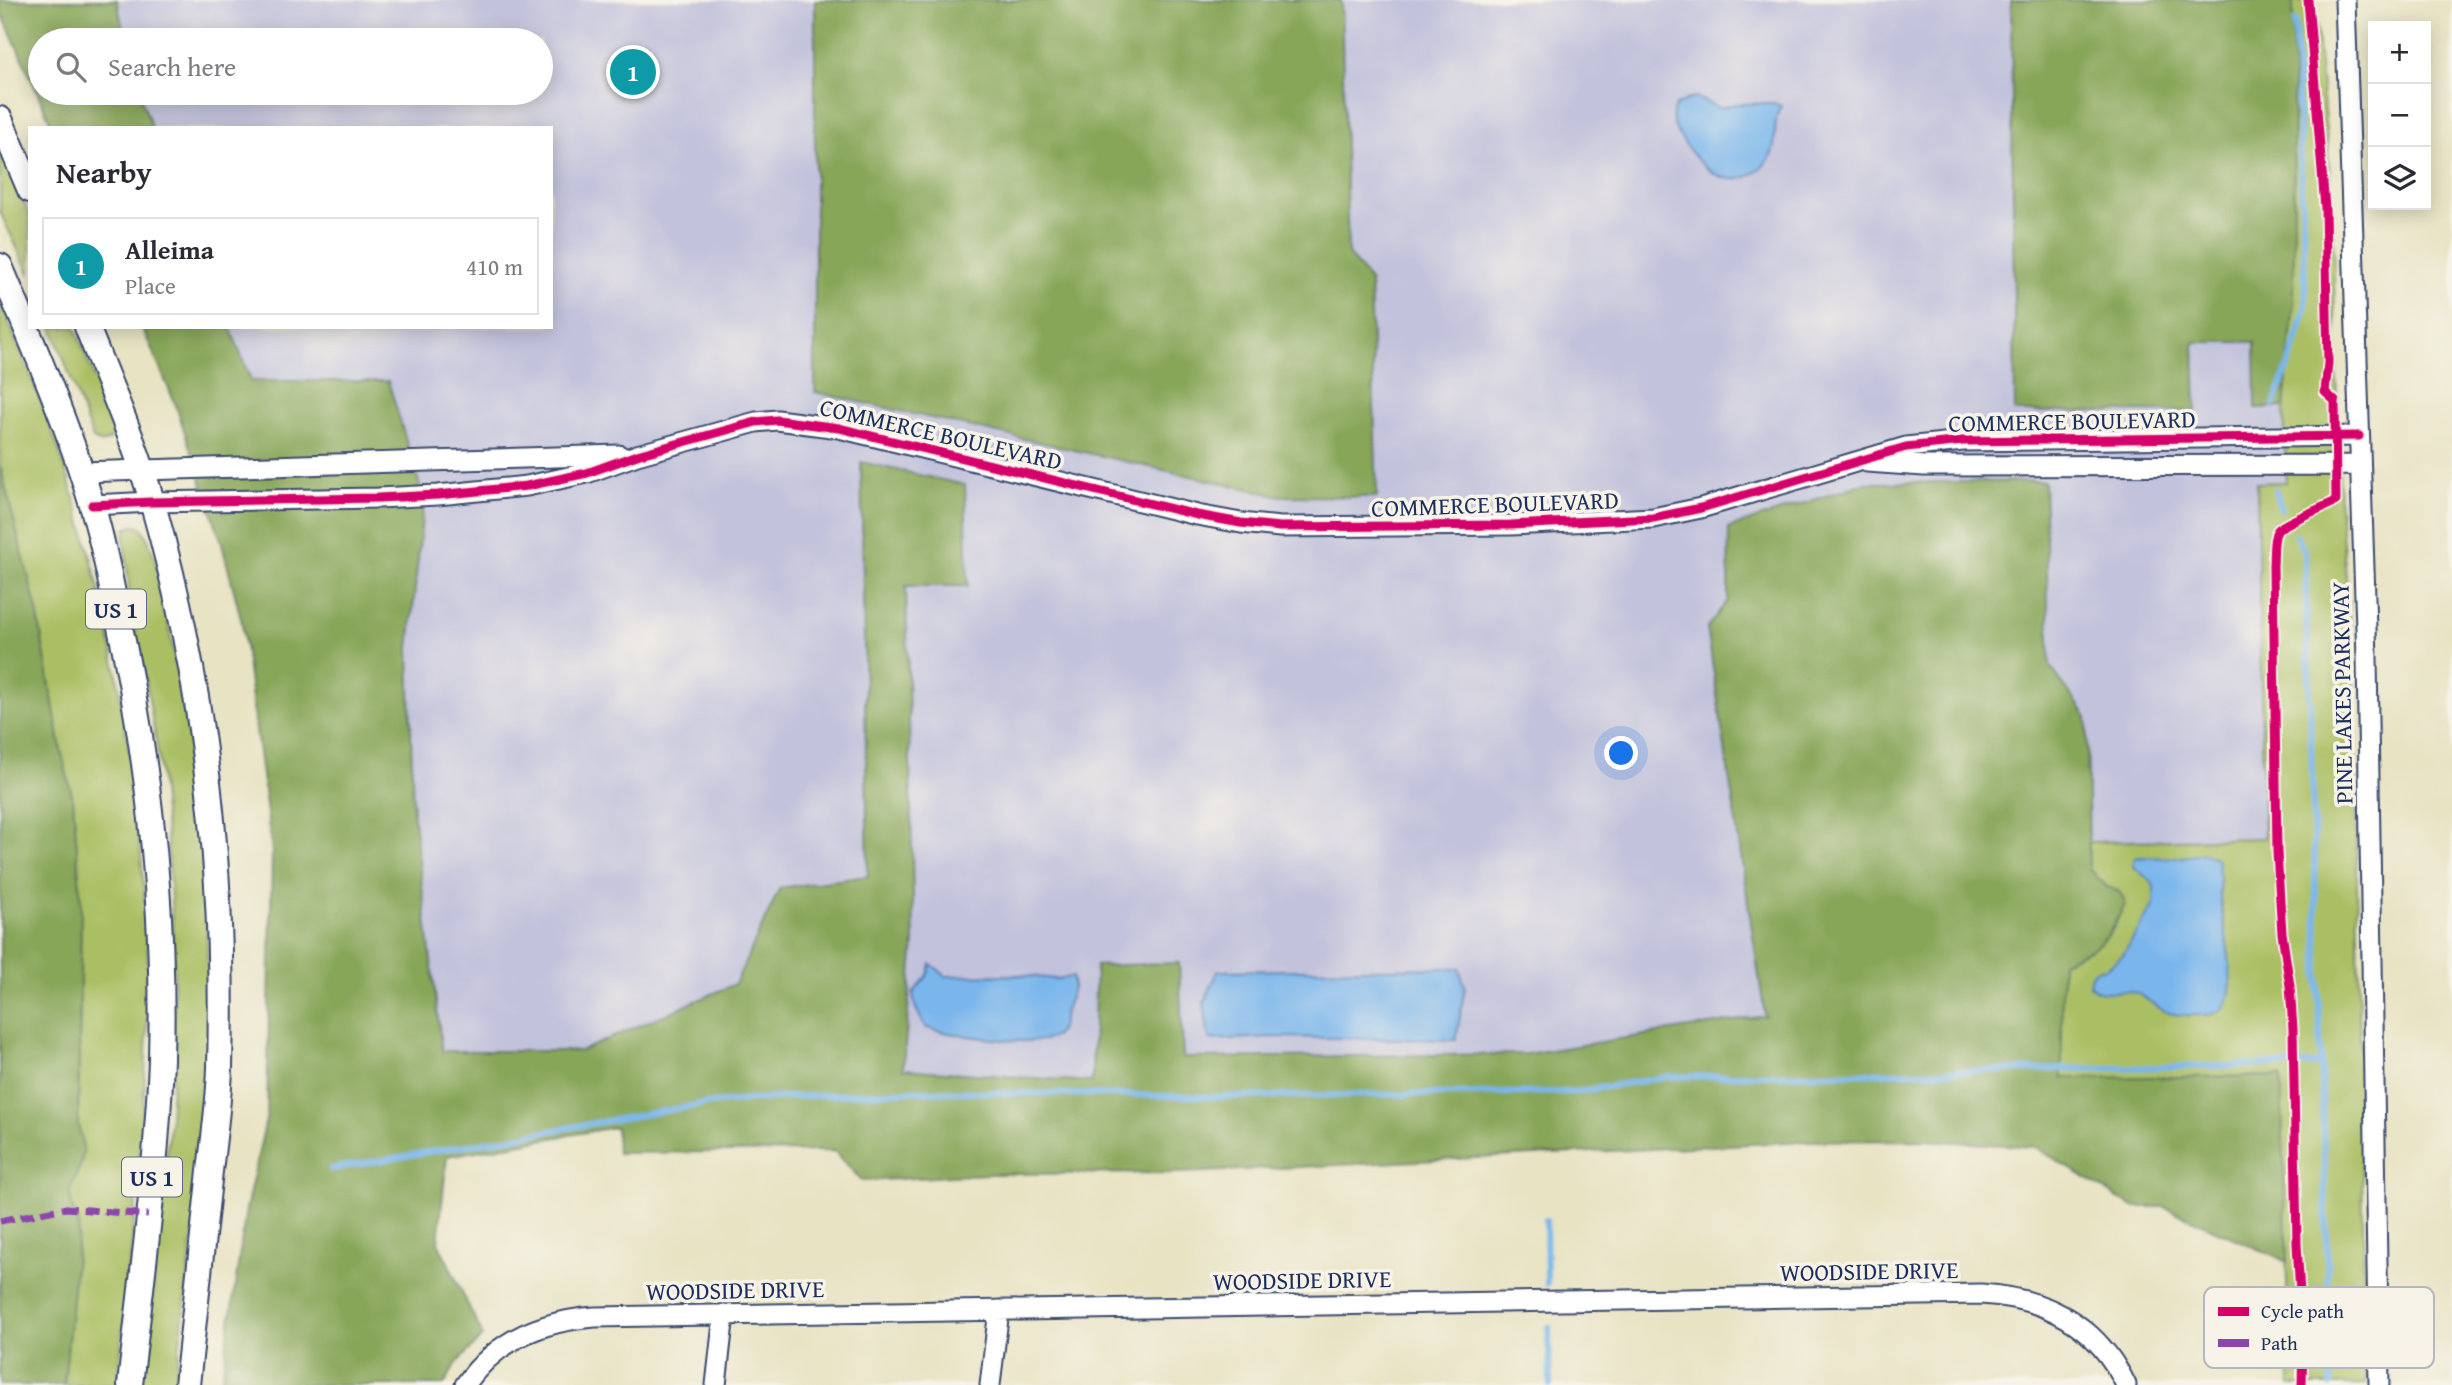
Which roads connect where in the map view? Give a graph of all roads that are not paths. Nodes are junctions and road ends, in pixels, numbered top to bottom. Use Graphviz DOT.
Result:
graph roads {
  1 [pos="2345,0"];
  2 [pos="0,119"];
  3 [pos="28,185"];
  4 [pos="0,266"];
  5 [pos="88,329"];
  6 [pos="2359,436"];
  7 [pos="637,455"];
  8 [pos="459,460"];
  9 [pos="1855,462"];
  10 [pos="2360,465"];
  11 [pos="140,468"];
  12 [pos="81,472"];
  13 [pos="456,494"];
  14 [pos="152,502"];
  15 [pos="92,505"];
  16 [pos="2377,1287"];
  17 [pos="999,1310"];
  18 [pos="724,1314"];
  19 [pos="130,1385"];
  20 [pos="187,1385"];
  21 [pos="464,1385"];
  22 [pos="716,1385"];
  23 [pos="990,1385"];
  24 [pos="2126,1385"];
  1 -- 6 [label="street, PINE LAKES PARKWAY"];
  2 -- 3 [label="main road"];
  4 -- 12 [label="main road, US 1"];
  5 -- 11 [label="main road, US 1"];
  6 -- 9 [label="street, COMMERCE BOULEVARD"];
  6 -- 10 [label="street, PINE LAKES PARKWAY"];
  7 -- 8 [label="street"];
  7 -- 9 [label="street, COMMERCE BOULEVARD"];
  7 -- 13 [label="street"];
  8 -- 11 [label="street"];
  8 -- 13 [label="street"];
  9 -- 10 [label="street, COMMERCE BOULEVARD"];
  10 -- 16 [label="street, PINE LAKES PARKWAY"];
  11 -- 12 [label="street"];
  11 -- 14 [label="main road, US 1"];
  12 -- 15 [label="main road, US 1"];
  13 -- 14 [label="street"];
  14 -- 15 [label="street"];
  14 -- 20 [label="main road, US 1"];
  15 -- 19 [label="main road, US 1"];
  17 -- 18 [label="street, WOODSIDE DRIVE"];
  17 -- 23 [label="street"];
  17 -- 24 [label="street, WOODSIDE DRIVE"];
  18 -- 21 [label="street, WOODSIDE DRIVE"];
  18 -- 22 [label="street"];
}
